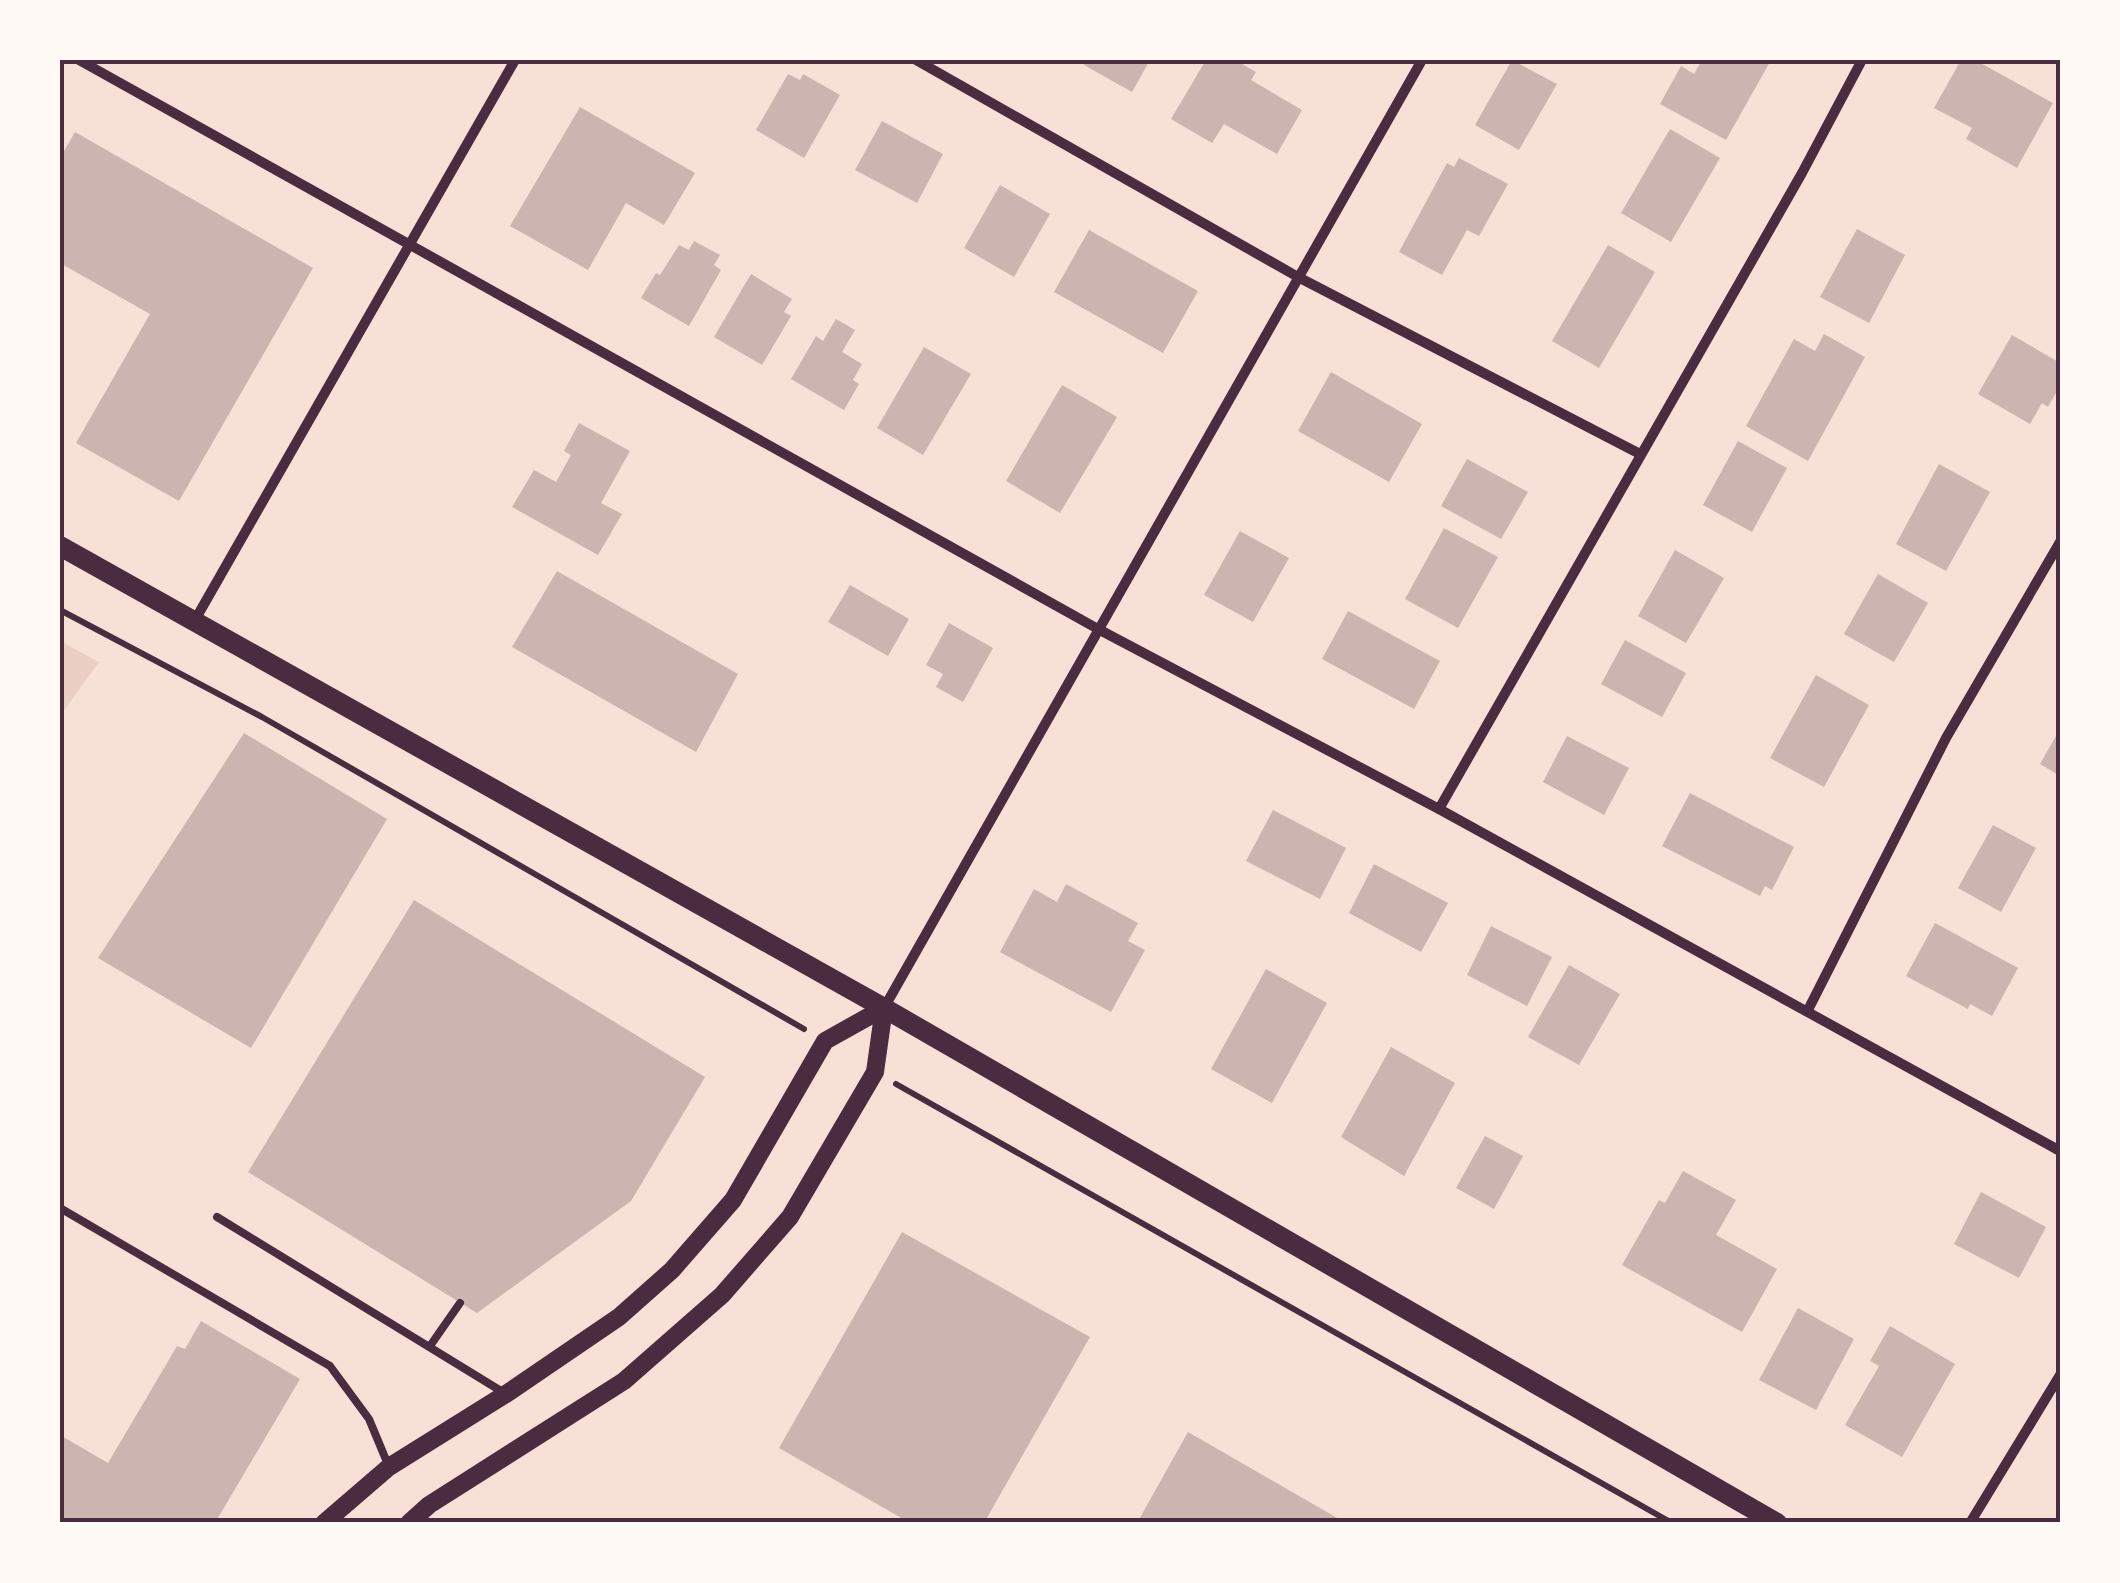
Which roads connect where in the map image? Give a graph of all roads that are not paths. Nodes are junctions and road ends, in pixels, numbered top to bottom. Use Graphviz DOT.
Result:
graph roads {
  1 [pos="79,60"];
  2 [pos="515,60"];
  3 [pos="916,60"];
  4 [pos="1422,60"];
  5 [pos="1862,60"];
  6 [pos="408,243"];
  7 [pos="1298,277"];
  8 [pos="1640,454"];
  9 [pos="2060,542"];
  10 [pos="60,546"];
  11 [pos="196,620"];
  12 [pos="1098,629"];
  13 [pos="1439,809"];
  14 [pos="884,1008"];
  15 [pos="1808,1010"];
  16 [pos="2060,1151"];
  17 [pos="60,1208"];
  18 [pos="217,1217"];
  19 [pos="460,1303"];
  20 [pos="430,1346"];
  21 [pos="2060,1375"];
  22 [pos="506,1394"];
  23 [pos="389,1467"];
  24 [pos="324,1523"];
  25 [pos="410,1523"];
  26 [pos="1777,1523"];
  27 [pos="1970,1523"];
  1 -- 6 [label="street"];
  2 -- 6 [label="street"];
  3 -- 7 [label="street"];
  4 -- 7 [label="street"];
  5 -- 8 [label="street"];
  6 -- 11 [label="street"];
  6 -- 12 [label="street"];
  7 -- 8 [label="street"];
  7 -- 12 [label="street"];
  8 -- 13 [label="street"];
  9 -- 15 [label="street"];
  10 -- 11 [label="main road"];
  11 -- 14 [label="main road"];
  12 -- 13 [label="street"];
  12 -- 14 [label="street"];
  13 -- 15 [label="street"];
  14 -- 22 [label="street"];
  14 -- 25 [label="street"];
  14 -- 26 [label="main road"];
  15 -- 16 [label="street"];
  17 -- 23 [label="lane"];
  18 -- 20 [label="lane"];
  19 -- 20 [label="lane"];
  20 -- 22 [label="lane"];
  21 -- 27 [label="street"];
  22 -- 23 [label="street"];
  23 -- 24 [label="street"];
}
